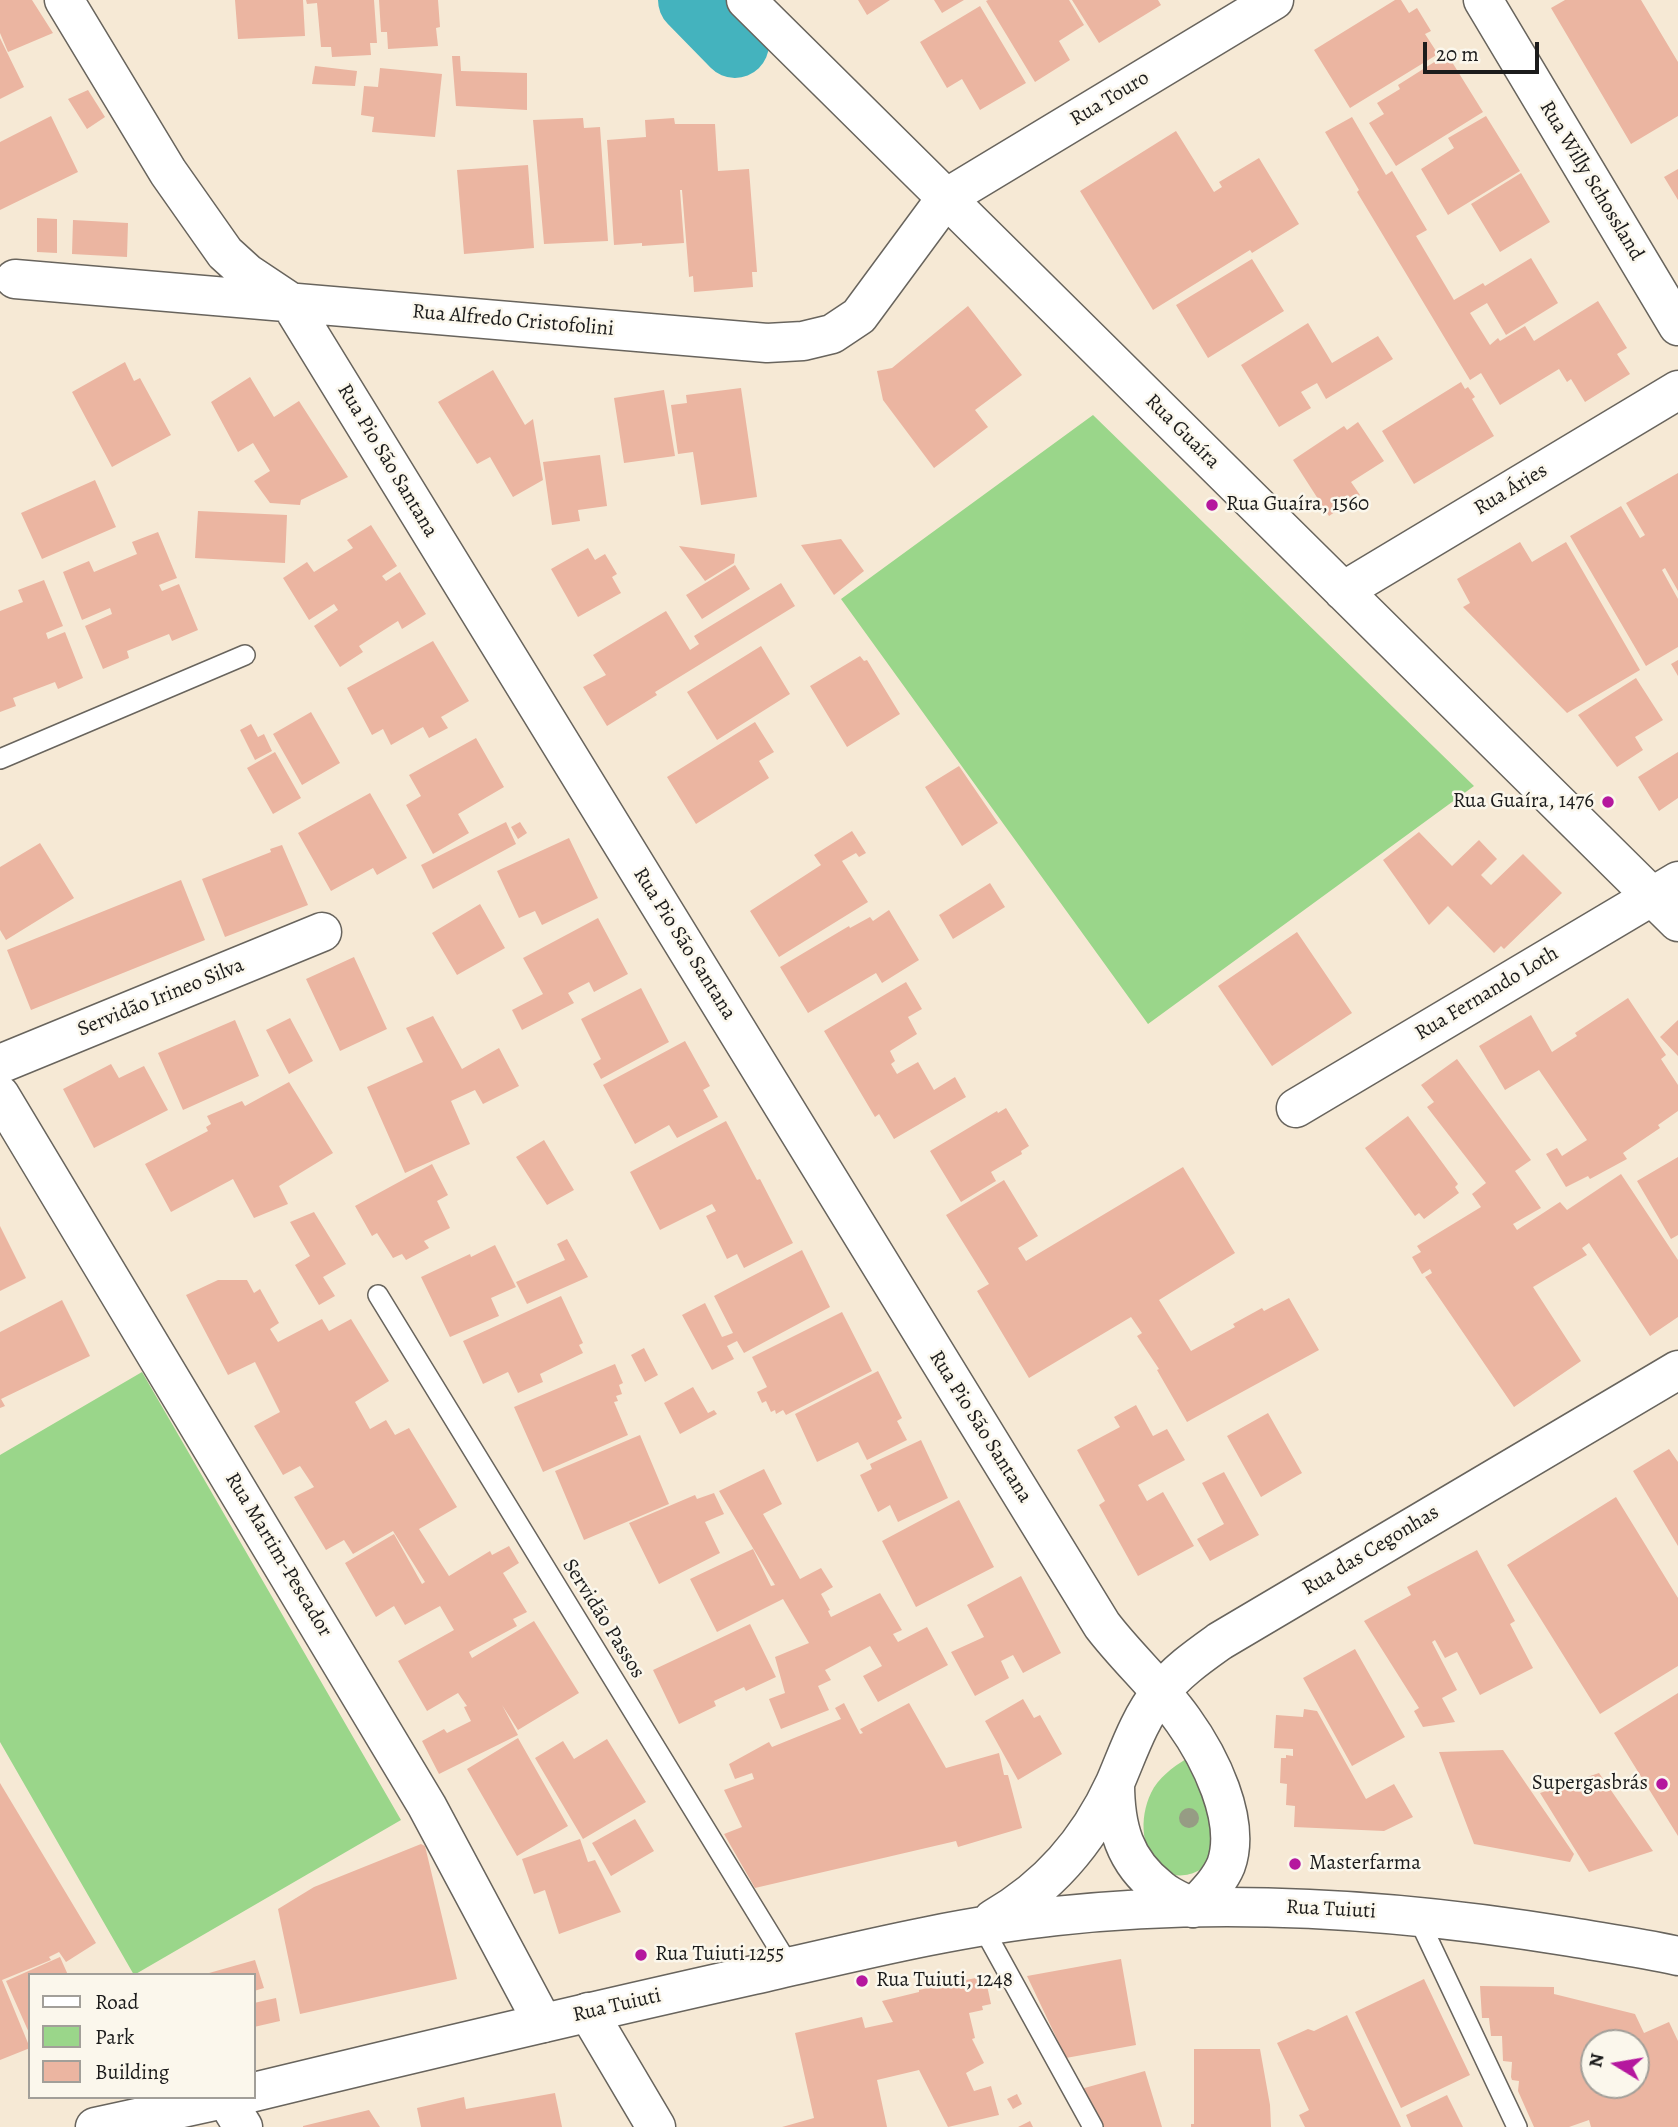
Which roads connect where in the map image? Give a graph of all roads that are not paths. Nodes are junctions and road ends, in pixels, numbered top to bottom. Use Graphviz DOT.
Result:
graph roads {
  1 [pos="64,0"];
  2 [pos="746,0"];
  3 [pos="1274,0"];
  4 [pos="1483,0"];
  5 [pos="946,198"];
  6 [pos="15,279"];
  7 [pos="289,301"];
  8 [pos="1678,326"];
  9 [pos="1678,390"];
  10 [pos="1343,591"];
  11 [pos="245,655"];
  12 [pos="0,759"];
  13 [pos="1669,900"];
  14 [pos="322,932"];
  15 [pos="0,1064"];
  16 [pos="0,1095"];
  17 [pos="1296,1108"];
  18 [pos="378,1295"];
  19 [pos="1678,1370"];
  20 [pos="1159,1693"];
  21 [pos="1115,1783"];
  22 [pos="1193,1908"];
  23 [pos="1417,1915"];
  24 [pos="982,1926"];
  25 [pos="1675,1961"];
  26 [pos="790,1966"];
  27 [pos="588,2012"];
  28 [pos="543,2022"];
  29 [pos="239,2104"];
  30 [pos="95,2127"];
  31 [pos="656,2127"];
  32 [pos="1093,2127"];
  33 [pos="1517,2127"];
  1 -- 7 [label="street, Rua Pio São Santana"];
  2 -- 5 [label="street, Rua Guaíra"];
  3 -- 5 [label="street, Rua Touro"];
  4 -- 8 [label="street, Rua Willy Schossland"];
  5 -- 7 [label="street, Rua Alfredo Cristofolini"];
  5 -- 10 [label="street, Rua Guaíra"];
  6 -- 7 [label="street, Rua Alfredo Cristofolini"];
  7 -- 20 [label="street, Rua Pio São Santana"];
  9 -- 10 [label="street, Rua Áries"];
  10 -- 13 [label="street, Rua Guaíra"];
  11 -- 12 [label="lane"];
  13 -- 17 [label="street, Rua Fernando Loth"];
  14 -- 15 [label="street, Servidão Irineo Silva"];
  16 -- 28 [label="street, Rua Martim-Pescador"];
  18 -- 26 [label="lane, Servidão Passos"];
  19 -- 20 [label="street, Rua das Cegonhas"];
  20 -- 21 [label="street, Rua das Cegonhas"];
  20 -- 22 [label="street, Rua Pio São Santana"];
  21 -- 22 [label="street"];
  21 -- 24 [label="street, Rua Tuiuti"];
  22 -- 23 [label="street, Rua Tuiuti"];
  22 -- 24 [label="street, Rua Tuiuti"];
  23 -- 25 [label="street, Rua Tuiuti"];
  23 -- 33 [label="lane"];
  24 -- 26 [label="street, Rua Tuiuti"];
  24 -- 32 [label="lane"];
  26 -- 27 [label="street, Rua Tuiuti"];
  27 -- 28 [label="street, Rua Tuiuti"];
  27 -- 31 [label="street"];
  28 -- 29 [label="street, Rua Tuiuti"];
  29 -- 30 [label="street, Rua Tuiuti"];
}
